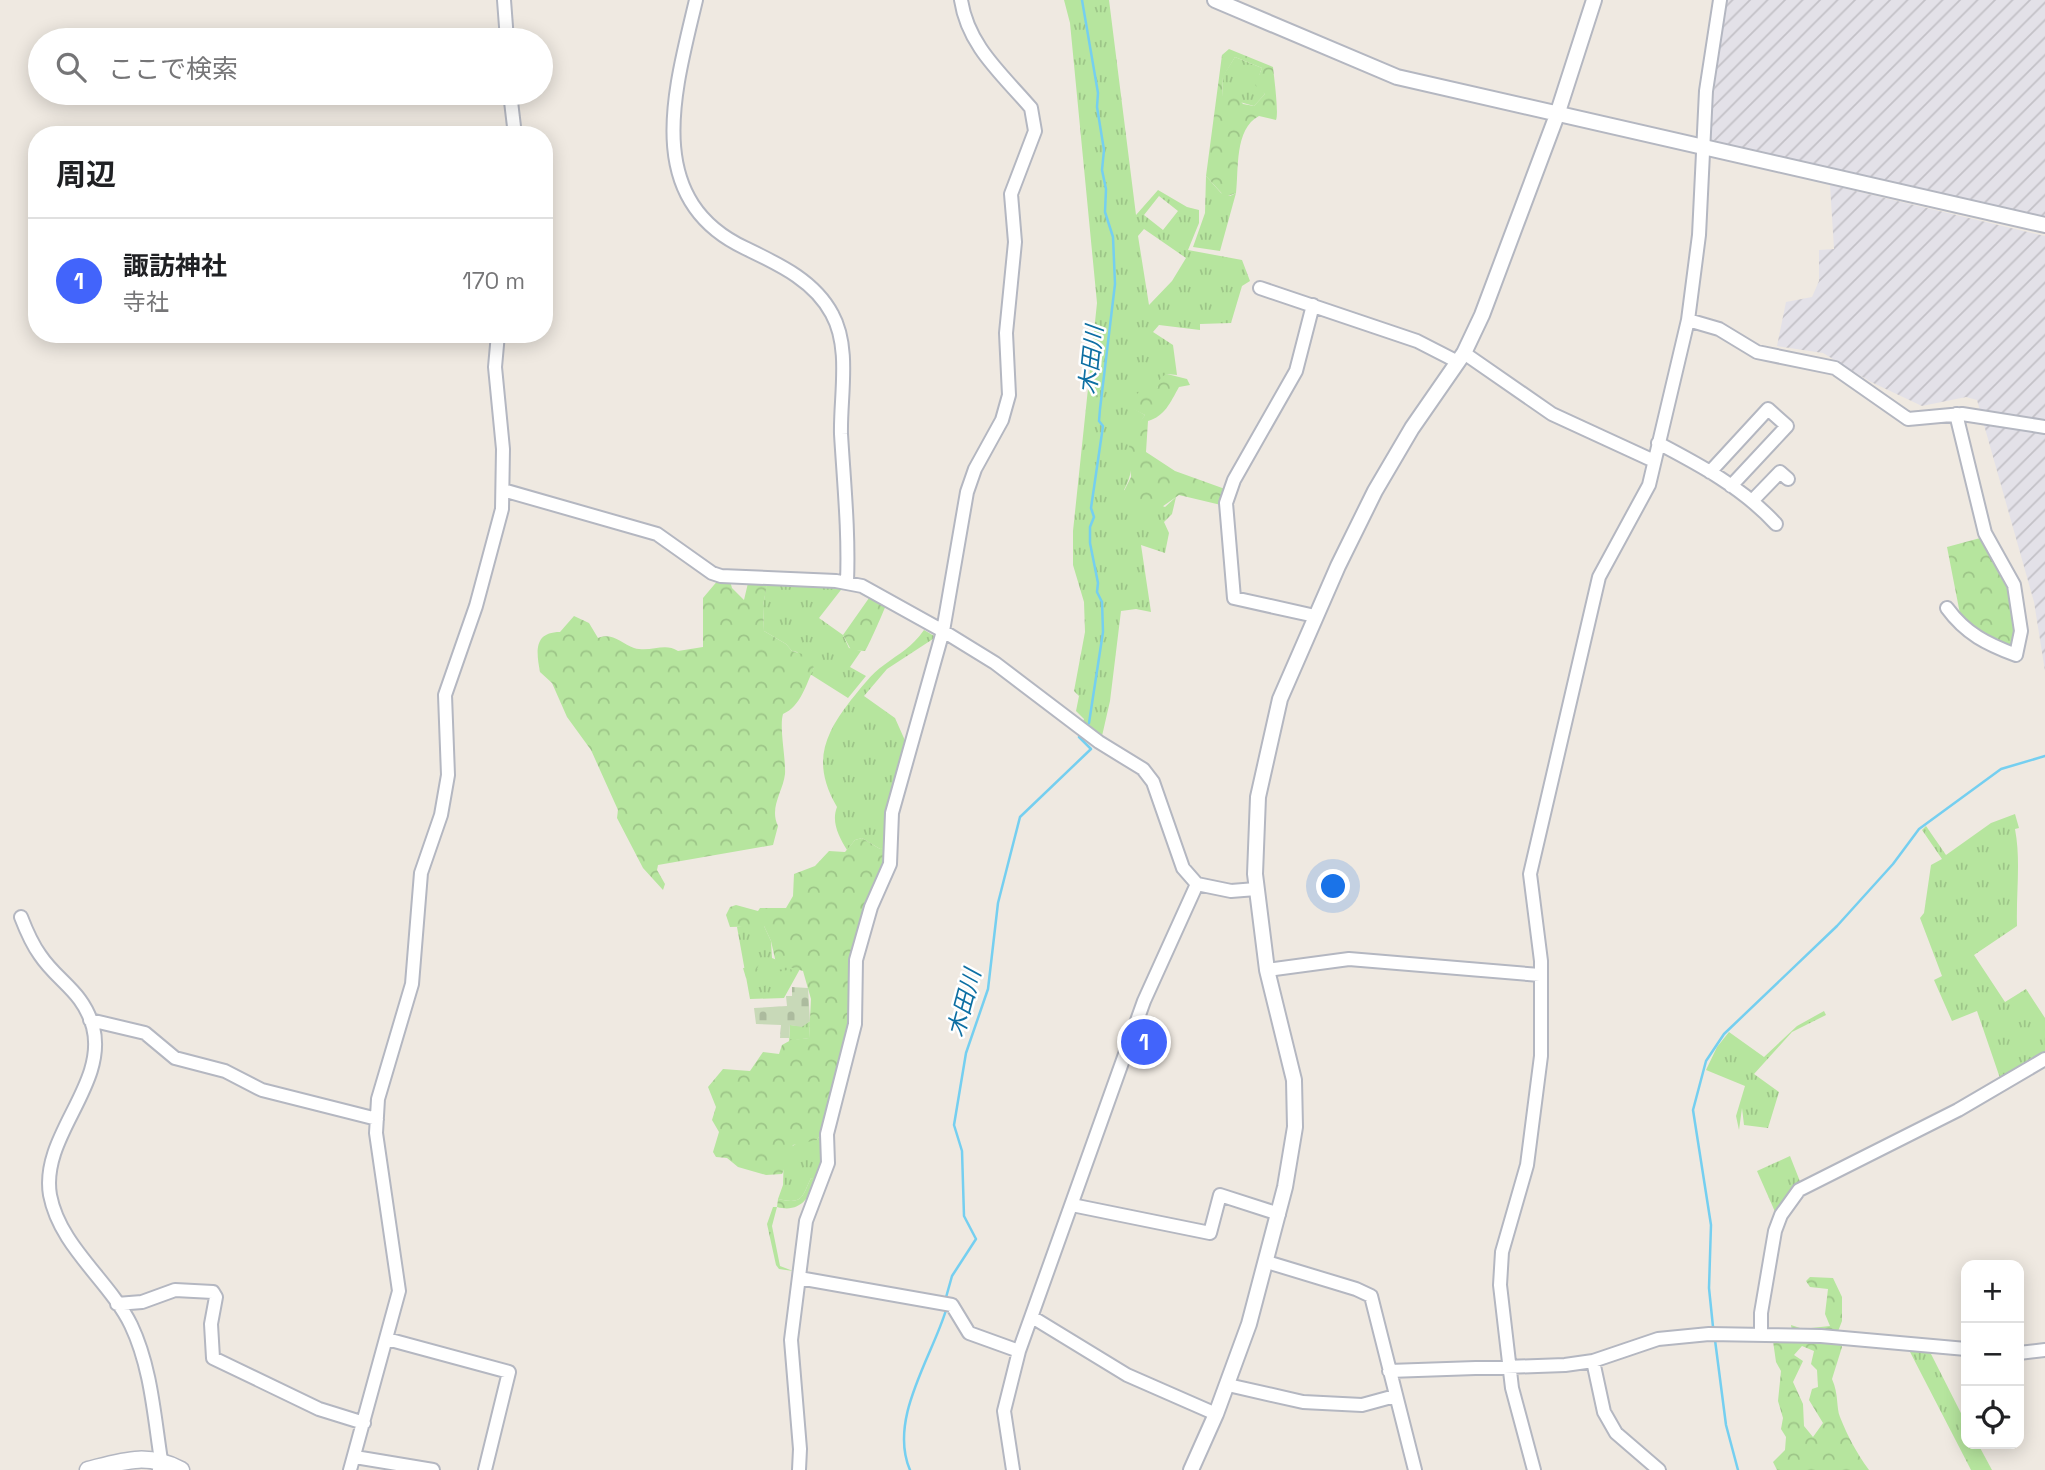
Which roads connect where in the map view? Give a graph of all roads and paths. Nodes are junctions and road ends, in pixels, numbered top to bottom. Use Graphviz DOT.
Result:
graph roads {
  1 [pos="504,0"];
  2 [pos="696,0"];
  3 [pos="961,0"];
  4 [pos="1215,0"];
  5 [pos="1594,0"];
  6 [pos="1720,0"];
  7 [pos="506,28"];
  8 [pos="511,105"];
  9 [pos="1556,115"];
  10 [pos="514,126"];
  11 [pos="1702,149"];
  12 [pos="2045,225"];
  13 [pos="1260,288"];
  14 [pos="1312,305"];
  15 [pos="1688,320"];
  16 [pos="497,343"];
  17 [pos="1461,358"];
  18 [pos="1956,414"];
  19 [pos="2045,427"];
  20 [pos="1658,443"];
  21 [pos="1654,461"];
  22 [pos="1710,472"];
  23 [pos="1788,478"];
  24 [pos="1731,486"];
  25 [pos="503,490"];
  26 [pos="1752,501"];
  27 [pos="1776,524"];
  28 [pos="847,582"];
  29 [pos="1947,608"];
  30 [pos="1315,616"];
  31 [pos="943,631"];
  32 [pos="1197,884"];
  33 [pos="1256,889"];
  34 [pos="21,917"];
  35 [pos="1267,970"];
  36 [pos="1540,975"];
  37 [pos="90,1020"];
  38 [pos="2045,1059"];
  39 [pos="377,1119"];
  40 [pos="1072,1205"];
  41 [pos="1279,1214"];
  42 [pos="1267,1262"];
  43 [pos="799,1278"];
  44 [pos="117,1304"];
  45 [pos="1032,1317"];
  46 [pos="1761,1334"];
  47 [pos="387,1339"];
  48 [pos="1961,1348"];
  49 [pos="1018,1350"];
  50 [pos="2045,1350"];
  51 [pos="2024,1352"];
  52 [pos="1593,1361"];
  53 [pos="1510,1368"];
  54 [pos="1389,1371"];
  55 [pos="1228,1385"];
  56 [pos="1395,1396"];
  57 [pos="1216,1414"];
  58 [pos="364,1423"];
  59 [pos="355,1457"];
  60 [pos="160,1465"];
  61 [pos="88,1470"];
  62 [pos="181,1470"];
  63 [pos="350,1470"];
  64 [pos="433,1470"];
  65 [pos="485,1470"];
  66 [pos="799,1470"];
  67 [pos="1013,1470"];
  68 [pos="1191,1470"];
  69 [pos="1415,1470"];
  70 [pos="1534,1470"];
  71 [pos="1659,1470"];
  1 -- 7 [label="street"];
  2 -- 28 [label="street"];
  3 -- 31 [label="street"];
  4 -- 9 [label="street"];
  5 -- 9 [label="street"];
  6 -- 11 [label="street"];
  8 -- 10 [label="street"];
  9 -- 11 [label="street"];
  9 -- 17 [label="street"];
  11 -- 12 [label="street"];
  11 -- 15 [label="street"];
  13 -- 14 [label="street"];
  14 -- 17 [label="street"];
  14 -- 30 [label="street"];
  15 -- 18 [label="street"];
  15 -- 20 [label="street"];
  16 -- 25 [label="street"];
  17 -- 21 [label="street"];
  17 -- 30 [label="street"];
  18 -- 19 [label="street"];
  18 -- 29 [label="street"];
  20 -- 21 [label="street"];
  20 -- 22 [label="street"];
  21 -- 36 [label="street"];
  22 -- 24 [label="street"];
  22 -- 24 [label="street"];
  23 -- 26 [label="street"];
  24 -- 26 [label="street"];
  25 -- 28 [label="street"];
  25 -- 39 [label="street"];
  26 -- 27 [label="street"];
  28 -- 31 [label="street"];
  30 -- 33 [label="street"];
  31 -- 32 [label="street"];
  31 -- 43 [label="street"];
  32 -- 33 [label="street"];
  32 -- 40 [label="street"];
  33 -- 35 [label="street"];
  34 -- 37 [label="street"];
  35 -- 36 [label="street"];
  35 -- 41 [label="street"];
  36 -- 53 [label="street"];
  37 -- 39 [label="street"];
  37 -- 44 [label="street"];
  38 -- 46 [label="street"];
  39 -- 47 [label="street"];
  40 -- 41 [label="street"];
  40 -- 45 [label="street"];
  41 -- 42 [label="street"];
  42 -- 54 [label="street"];
  42 -- 55 [label="street"];
  43 -- 49 [label="street"];
  43 -- 66 [label="street"];
  44 -- 58 [label="street"];
  44 -- 60 [label="street"];
  45 -- 49 [label="street"];
  45 -- 57 [label="street"];
  46 -- 48 [label="street"];
  46 -- 52 [label="street"];
  47 -- 58 [label="street"];
  47 -- 65 [label="street"];
  49 -- 67 [label="street"];
  50 -- 51 [label="street"];
  52 -- 53 [label="street"];
  52 -- 71 [label="street"];
  53 -- 54 [label="street"];
  53 -- 70 [label="street"];
  54 -- 56 [label="street"];
  55 -- 56 [label="street"];
  55 -- 57 [label="street"];
  56 -- 69 [label="street"];
  57 -- 68 [label="street"];
  58 -- 59 [label="street"];
  59 -- 63 [label="street"];
  59 -- 64 [label="street"];
  60 -- 61 [label="main road"];
  60 -- 62 [label="main road"];
}
